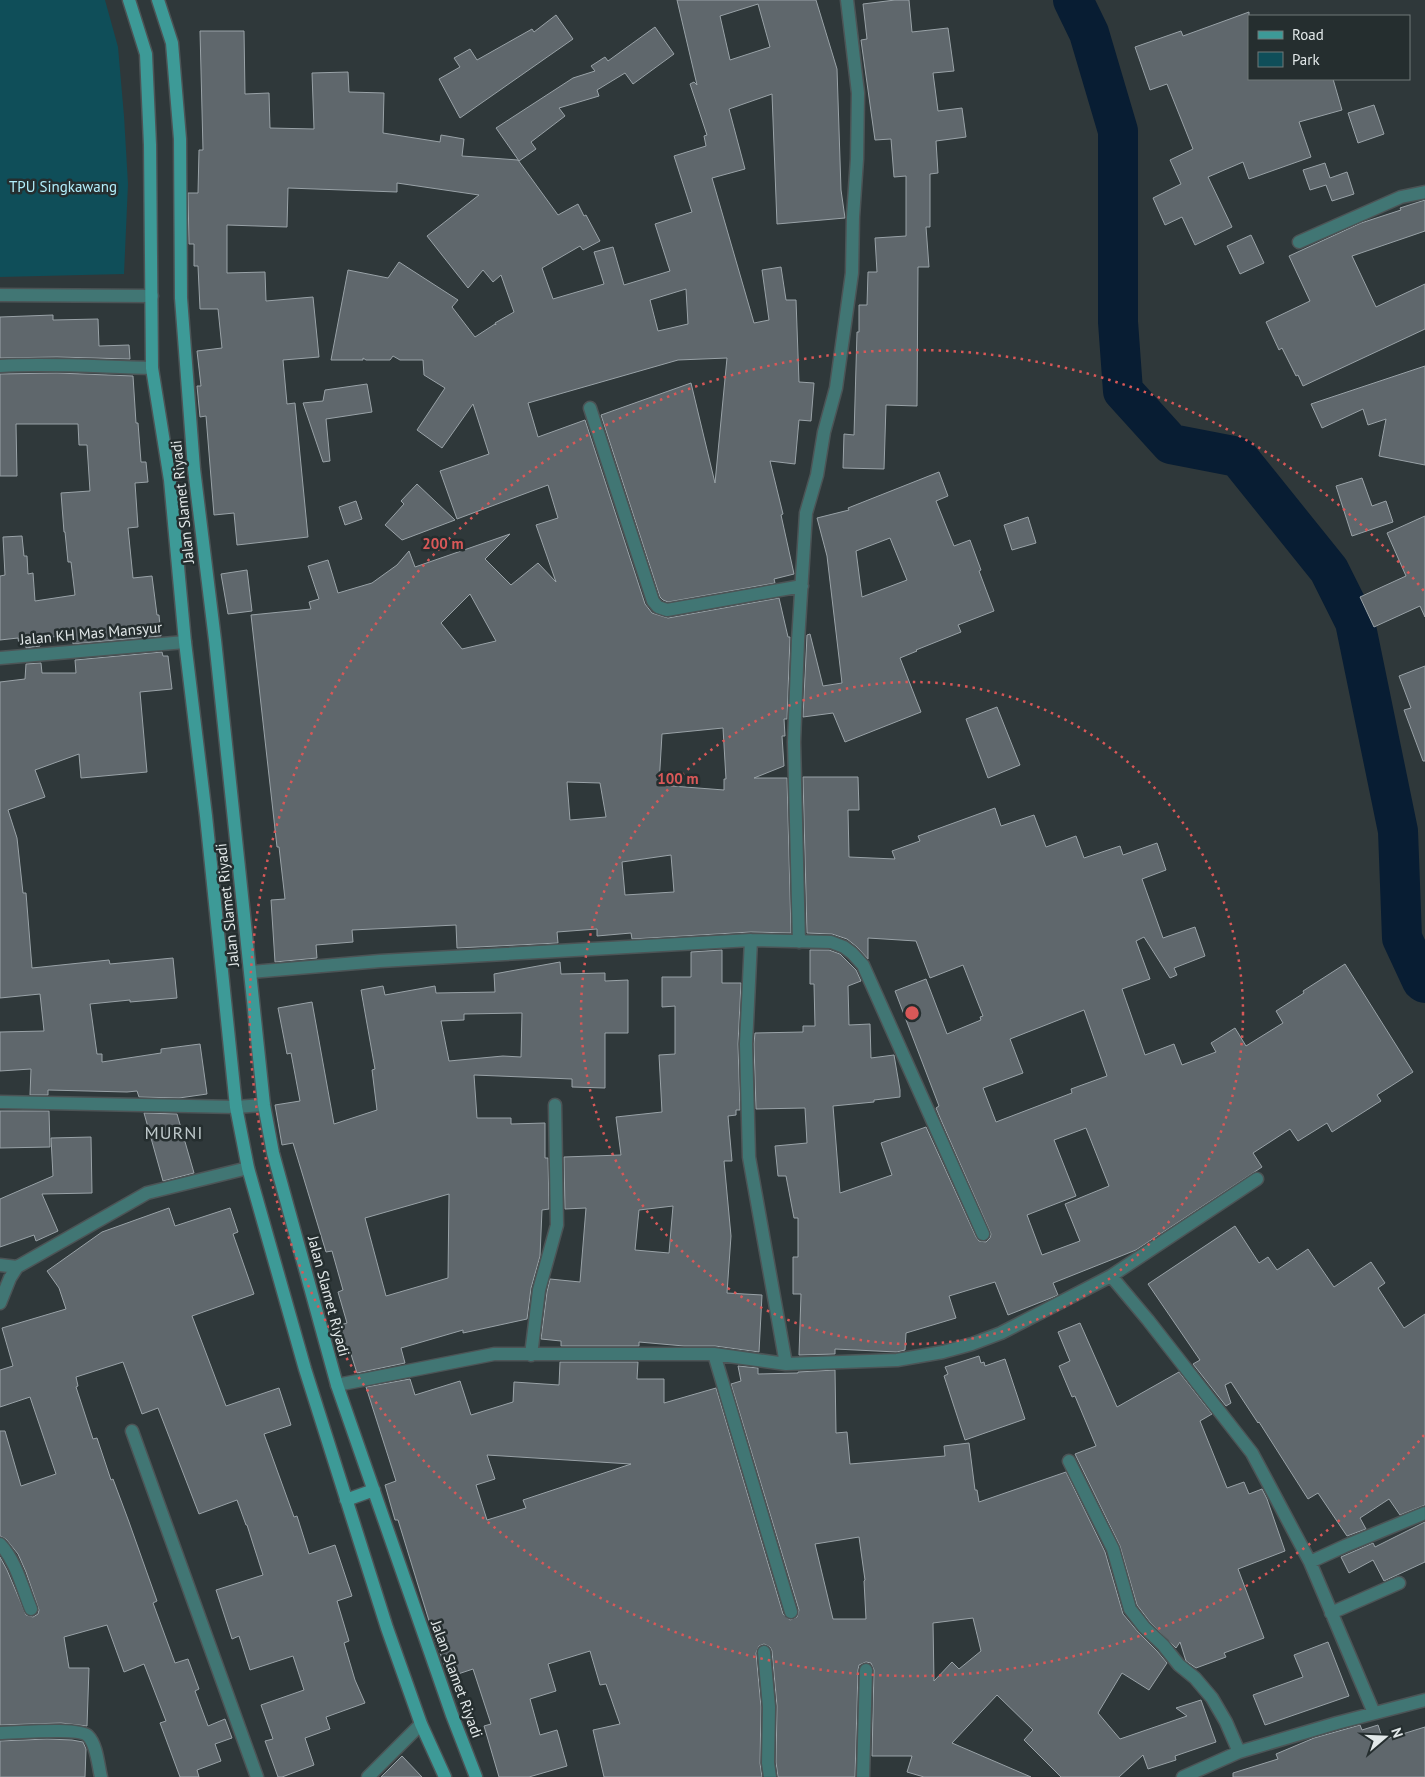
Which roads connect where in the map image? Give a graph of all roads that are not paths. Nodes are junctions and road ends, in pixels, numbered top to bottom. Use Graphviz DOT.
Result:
graph roads {
  1 [pos="129,0"];
  2 [pos="158,0"];
  3 [pos="847,0"];
  4 [pos="1425,192"];
  5 [pos="1299,242"];
  6 [pos="0,294"];
  7 [pos="152,296"];
  8 [pos="0,366"];
  9 [pos="152,368"];
  10 [pos="590,408"];
  11 [pos="802,586"];
  12 [pos="185,642"];
  13 [pos="0,658"];
  14 [pos="751,940"];
  15 [pos="799,942"];
  16 [pos="251,972"];
  17 [pos="0,1102"];
  18 [pos="264,1105"];
  19 [pos="555,1105"];
  20 [pos="236,1107"];
  21 [pos="248,1168"];
  22 [pos="1257,1179"];
  23 [pos="983,1234"];
  24 [pos="0,1265"];
  25 [pos="17,1267"];
  26 [pos="1111,1276"];
  27 [pos="0,1303"];
  28 [pos="714,1354"];
  29 [pos="531,1355"];
  30 [pos="786,1364"];
  31 [pos="337,1385"];
  32 [pos="132,1431"];
  33 [pos="1069,1461"];
  34 [pos="374,1490"];
  35 [pos="346,1500"];
  36 [pos="1425,1513"];
  37 [pos="0,1544"];
  38 [pos="1310,1562"];
  39 [pos="1399,1583"];
  40 [pos="31,1608"];
  41 [pos="791,1612"];
  42 [pos="1331,1613"];
  43 [pos="764,1652"];
  44 [pos="866,1670"];
  45 [pos="1425,1700"];
  46 [pos="1374,1713"];
  47 [pos="421,1724"];
  48 [pos="0,1733"];
  49 [pos="1239,1752"];
  50 [pos="101,1777"];
  51 [pos="257,1777"];
  52 [pos="368,1777"];
  53 [pos="445,1777"];
  54 [pos="476,1777"];
  55 [pos="770,1777"];
  56 [pos="863,1777"];
  57 [pos="1183,1777"];
  1 -- 7 [label="main road, Jalan Slamet Riyadi"];
  2 -- 16 [label="main road, Jalan Slamet Riyadi"];
  3 -- 11 [label="street"];
  4 -- 5 [label="street"];
  6 -- 7 [label="street"];
  7 -- 9 [label="main road, Jalan Slamet Riyadi"];
  8 -- 9 [label="street"];
  9 -- 12 [label="main road, Jalan Slamet Riyadi"];
  10 -- 11 [label="street"];
  11 -- 15 [label="street"];
  12 -- 13 [label="street, Jalan KH Mas Mansyur"];
  12 -- 20 [label="main road, Jalan Slamet Riyadi"];
  14 -- 15 [label="street"];
  14 -- 16 [label="street"];
  14 -- 30 [label="street"];
  15 -- 23 [label="street"];
  16 -- 18 [label="main road, Jalan Slamet Riyadi"];
  17 -- 20 [label="street"];
  18 -- 20 [label="street"];
  18 -- 31 [label="main road, Jalan Slamet Riyadi"];
  19 -- 29 [label="street"];
  20 -- 21 [label="main road, Jalan Slamet Riyadi"];
  21 -- 25 [label="street"];
  21 -- 35 [label="main road, Jalan Slamet Riyadi"];
  22 -- 26 [label="street"];
  24 -- 25 [label="street"];
  25 -- 27 [label="street"];
  26 -- 30 [label="street"];
  26 -- 38 [label="street"];
  28 -- 29 [label="street"];
  28 -- 30 [label="street"];
  28 -- 41 [label="street"];
  29 -- 31 [label="street"];
  31 -- 34 [label="main road, Jalan Slamet Riyadi"];
  32 -- 51 [label="street"];
  33 -- 49 [label="street"];
  34 -- 35 [label="main road"];
  34 -- 54 [label="main road, Jalan Slamet Riyadi"];
  35 -- 47 [label="main road, Jalan Slamet Riyadi"];
  36 -- 38 [label="street"];
  37 -- 40 [label="street"];
  38 -- 42 [label="street"];
  39 -- 42 [label="street"];
  42 -- 46 [label="street"];
  43 -- 55 [label="street"];
  44 -- 56 [label="street"];
  45 -- 46 [label="street"];
  46 -- 49 [label="street"];
  47 -- 52 [label="street"];
  47 -- 53 [label="main road, Jalan Slamet Riyadi"];
  48 -- 50 [label="street"];
  49 -- 57 [label="street"];
}
